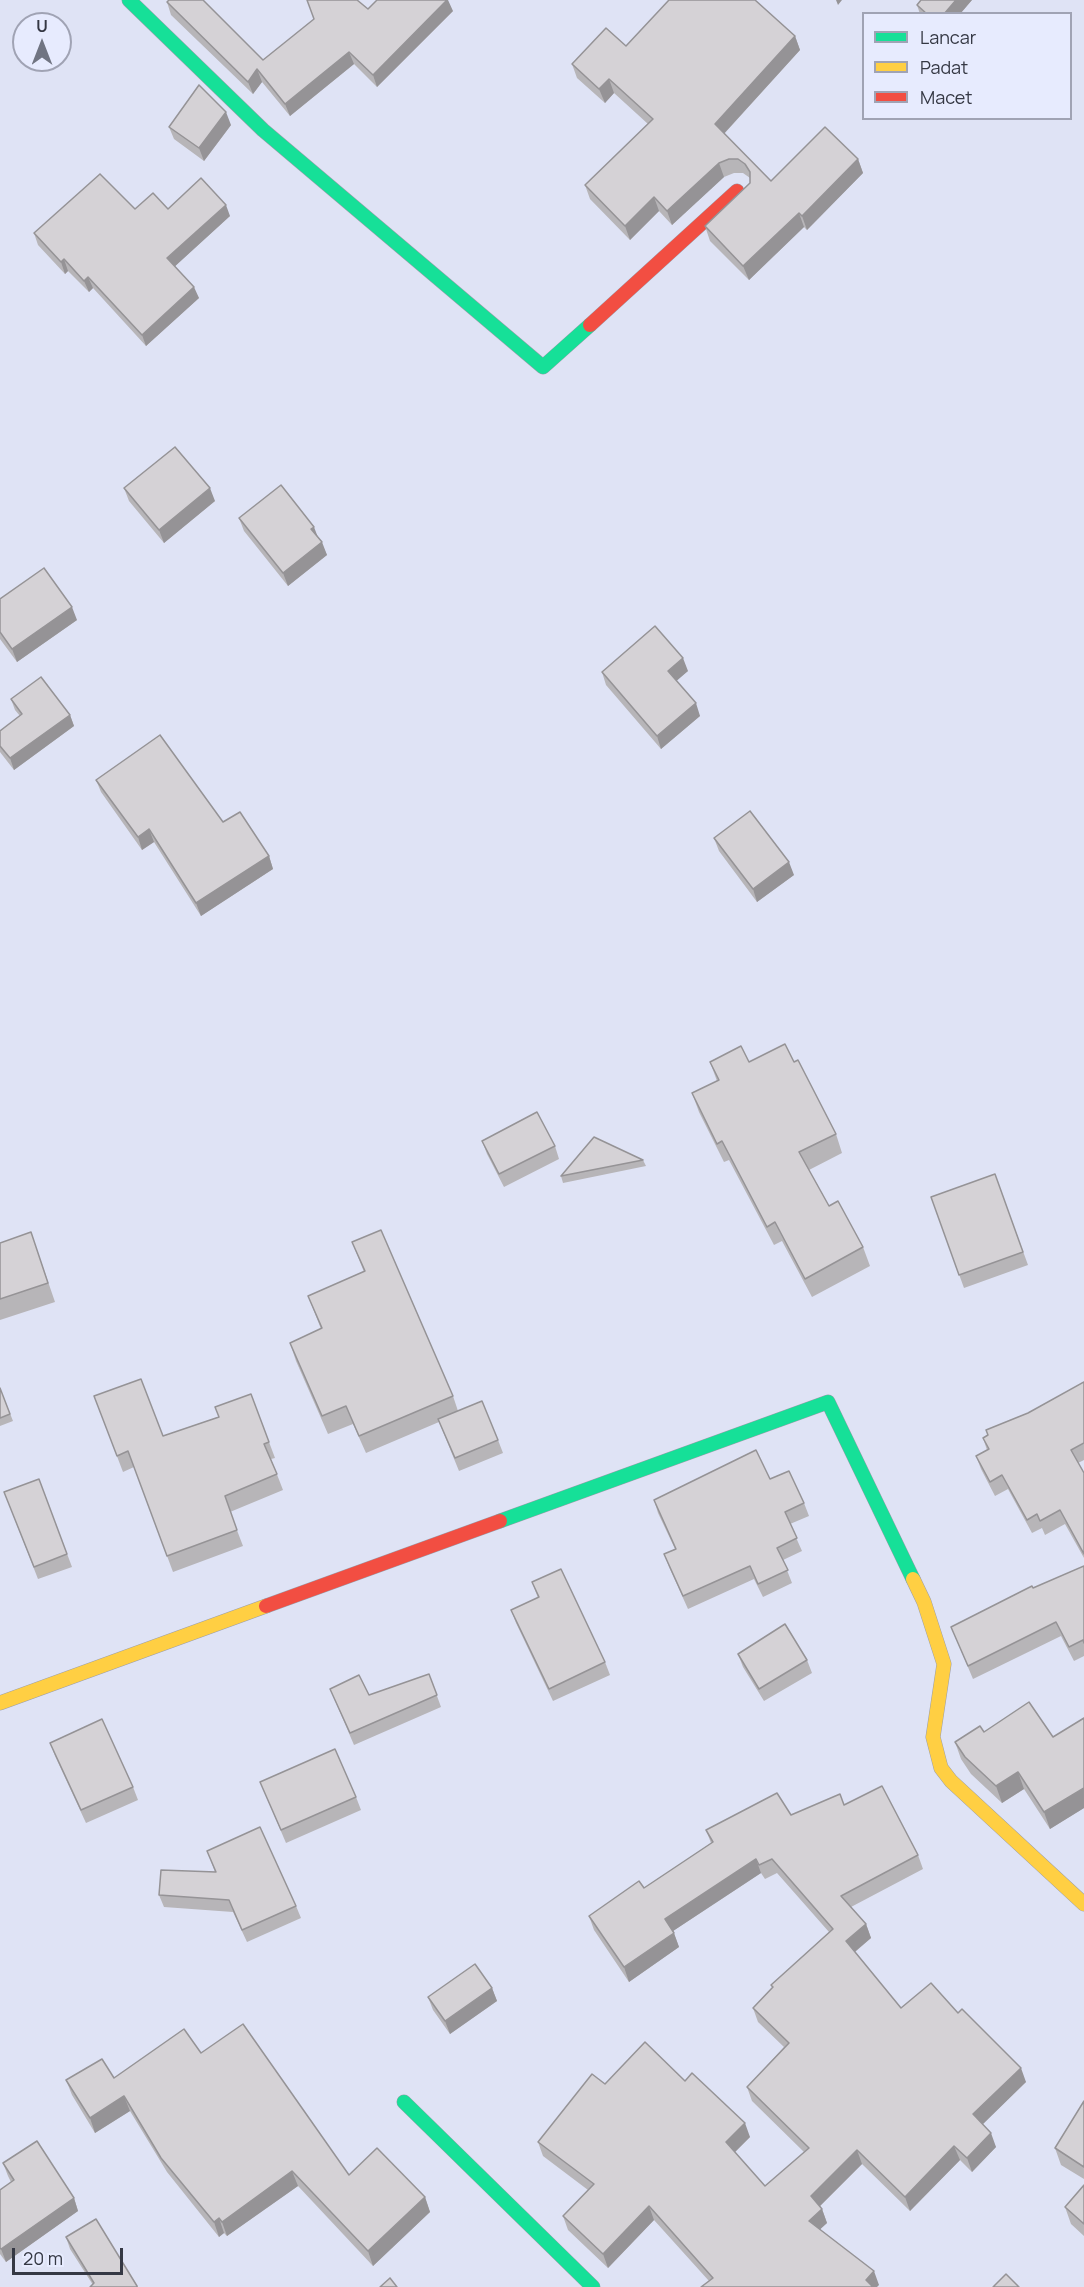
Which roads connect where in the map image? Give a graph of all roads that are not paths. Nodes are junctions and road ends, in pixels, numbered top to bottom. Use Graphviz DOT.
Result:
graph roads {
  1 [pos="129,0"];
  2 [pos="737,191"];
  3 [pos="0,1703"];
  4 [pos="1084,1904"];
  5 [pos="404,2102"];
  6 [pos="593,2287"];
  1 -- 2 [label="street"];
  3 -- 4 [label="street"];
  5 -- 6 [label="street"];
}
